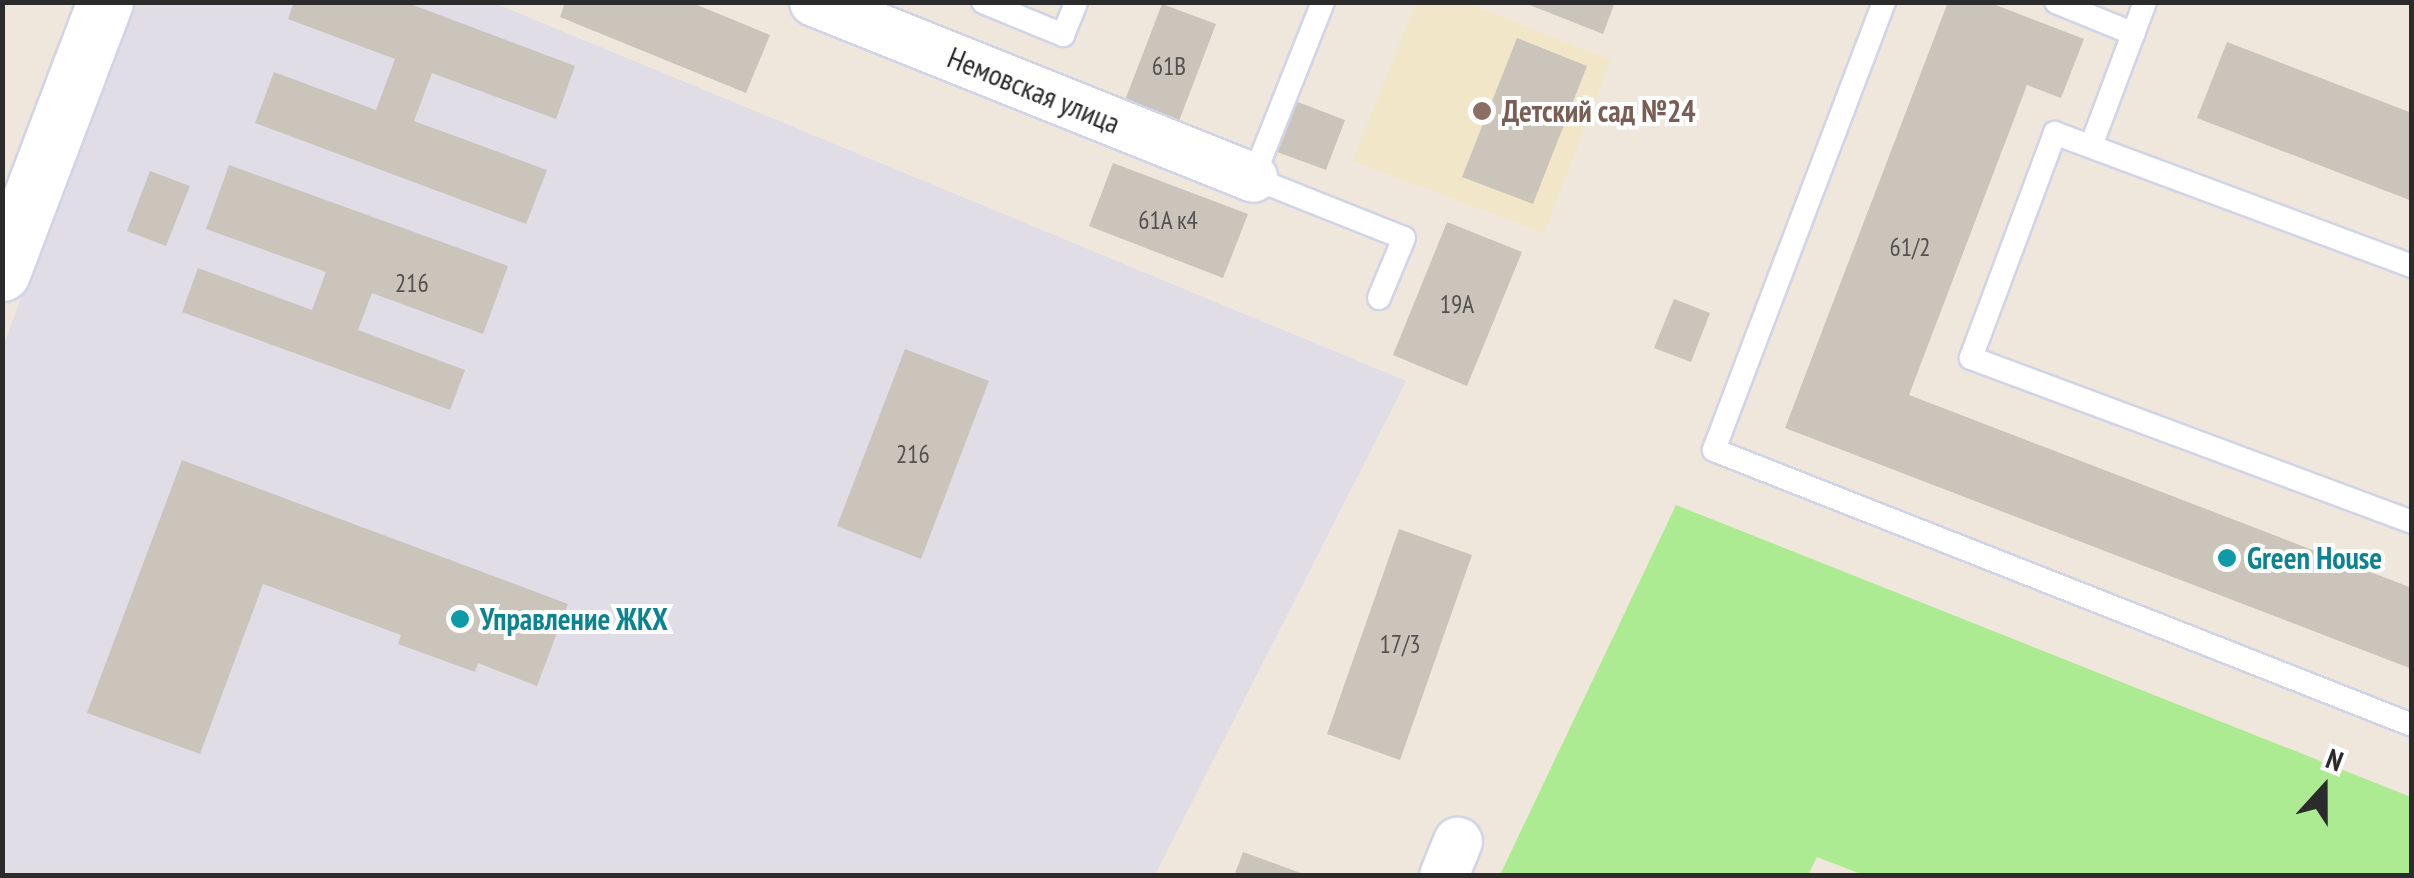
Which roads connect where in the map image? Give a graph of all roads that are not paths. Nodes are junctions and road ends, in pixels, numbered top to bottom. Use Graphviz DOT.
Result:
graph roads {
  1 [pos="104,2"];
  2 [pos="814,2"];
  3 [pos="983,2"];
  4 [pos="1076,2"];
  5 [pos="1323,2"];
  6 [pos="1884,2"];
  7 [pos="2056,2"];
  8 [pos="2145,2"];
  9 [pos="2134,34"];
  10 [pos="2091,146"];
  11 [pos="1253,178"];
  12 [pos="2412,266"];
  13 [pos="2,274"];
  14 [pos="1379,298"];
  15 [pos="2412,522"];
  16 [pos="2412,725"];
  1 -- 13 [label="main road"];
  2 -- 11 [label="street, Немовская улица"];
  3 -- 4 [label="lane"];
  5 -- 11 [label="lane"];
  6 -- 16 [label="lane"];
  7 -- 9 [label="lane"];
  8 -- 9 [label="lane"];
  9 -- 10 [label="lane"];
  10 -- 12 [label="lane"];
  10 -- 15 [label="lane"];
  11 -- 14 [label="lane"];
}
